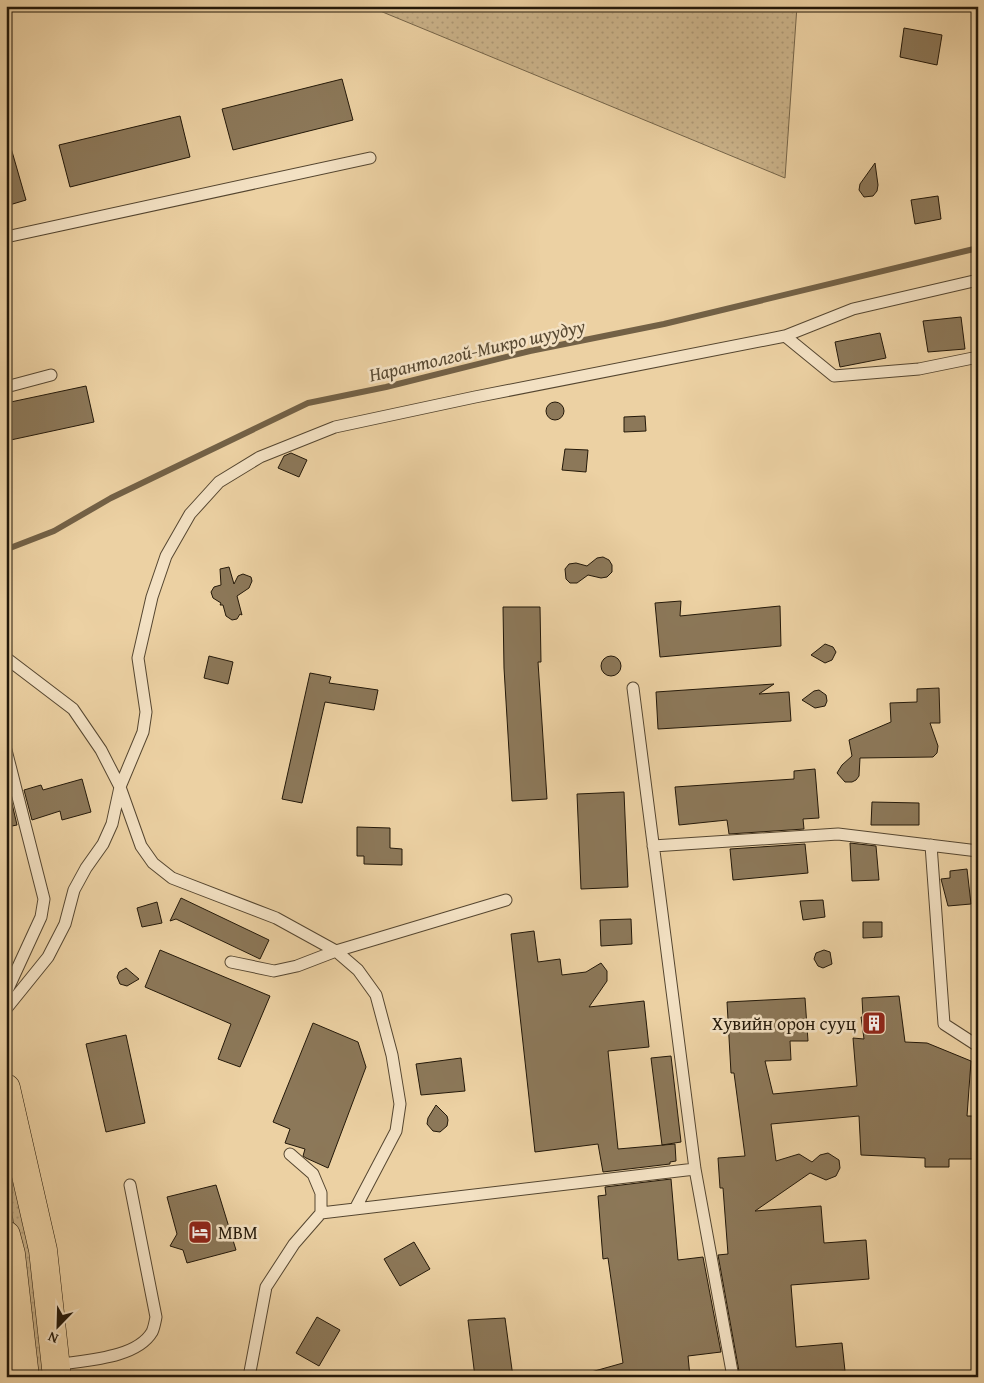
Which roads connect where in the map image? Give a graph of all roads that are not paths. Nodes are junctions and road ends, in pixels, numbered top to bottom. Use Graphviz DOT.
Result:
graph roads {
  1 [pos="370,158"];
  2 [pos="6,237"];
  3 [pos="978,280"];
  4 [pos="785,336"];
  5 [pos="978,357"];
  6 [pos="51,375"];
  7 [pos="6,387"];
  8 [pos="6,658"];
  9 [pos="633,688"];
  10 [pos="6,750"];
  11 [pos="120,787"];
  12 [pos="931,845"];
  13 [pos="653,846"];
  14 [pos="978,851"];
  15 [pos="506,900"];
  16 [pos="336,951"];
  17 [pos="231,962"];
  18 [pos="6,993"];
  19 [pos="6,1009"];
  20 [pos="978,1046"];
  21 [pos="6,1088"];
  22 [pos="290,1154"];
  23 [pos="695,1169"];
  24 [pos="130,1185"];
  25 [pos="355,1209"];
  26 [pos="321,1212"];
  27 [pos="7,1238"];
  28 [pos="56,1371"];
  29 [pos="25,1377"];
  30 [pos="250,1377"];
  31 [pos="733,1377"];
  1 -- 2 [label="lane"];
  3 -- 4 [label="lane"];
  4 -- 5 [label="lane"];
  4 -- 11 [label="lane"];
  6 -- 7 [label="lane"];
  8 -- 11 [label="lane"];
  9 -- 13 [label="lane"];
  10 -- 18 [label="lane"];
  11 -- 16 [label="lane"];
  11 -- 19 [label="lane"];
  12 -- 13 [label="lane"];
  12 -- 14 [label="lane"];
  12 -- 20 [label="lane"];
  13 -- 23 [label="lane"];
  15 -- 16 [label="lane"];
  16 -- 17 [label="lane"];
  16 -- 25 [label="lane"];
  21 -- 28 [label="highway"];
  22 -- 26 [label="lane"];
  23 -- 25 [label="lane"];
  23 -- 31 [label="lane"];
  24 -- 28 [label="lane"];
  25 -- 26 [label="lane"];
  26 -- 30 [label="lane"];
  27 -- 29 [label="highway"];
}
